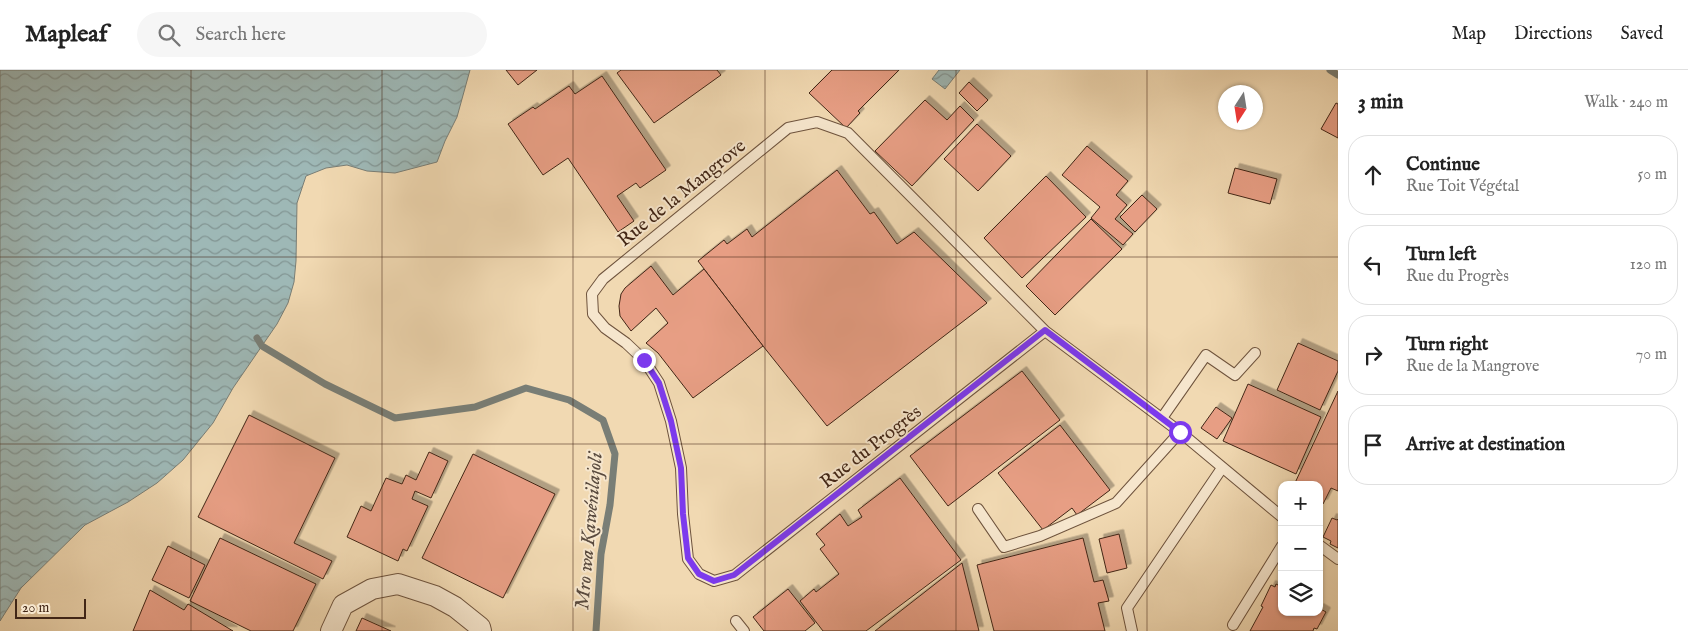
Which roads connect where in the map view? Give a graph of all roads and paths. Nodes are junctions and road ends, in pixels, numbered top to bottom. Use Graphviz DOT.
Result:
graph roads {
  1 [pos="1045,330"];
  2 [pos="1255,353"];
  3 [pos="1162,418"];
  4 [pos="1180,432"];
  5 [pos="1222,468"];
  6 [pos="978,509"];
  7 [pos="1278,514"];
  8 [pos="1323,548"];
  9 [pos="1278,552"];
  10 [pos="1338,559"];
  11 [pos="714,581"];
  12 [pos="736,621"];
  13 [pos="1233,625"];
  14 [pos="330,631"];
  15 [pos="481,631"];
  16 [pos="744,631"];
  17 [pos="1132,631"];
  1 -- 3 [label="lane, Rue de la Mangrove"];
  1 -- 11 [label="lane, Rue du Progrès"];
  1 -- 11 [label="lane, Rue de la Mangrove"];
  2 -- 3 [label="lane"];
  3 -- 4 [label="lane, Rue de la Mangrove"];
  4 -- 5 [label="lane, Rue de la Mangrove"];
  4 -- 6 [label="lane"];
  5 -- 7 [label="lane, Rue de la Mangrove"];
  5 -- 17 [label="lane"];
  8 -- 10 [label="lane"];
  9 -- 13 [label="lane"];
  12 -- 16 [label="lane"];
  14 -- 15 [label="street"];
}
